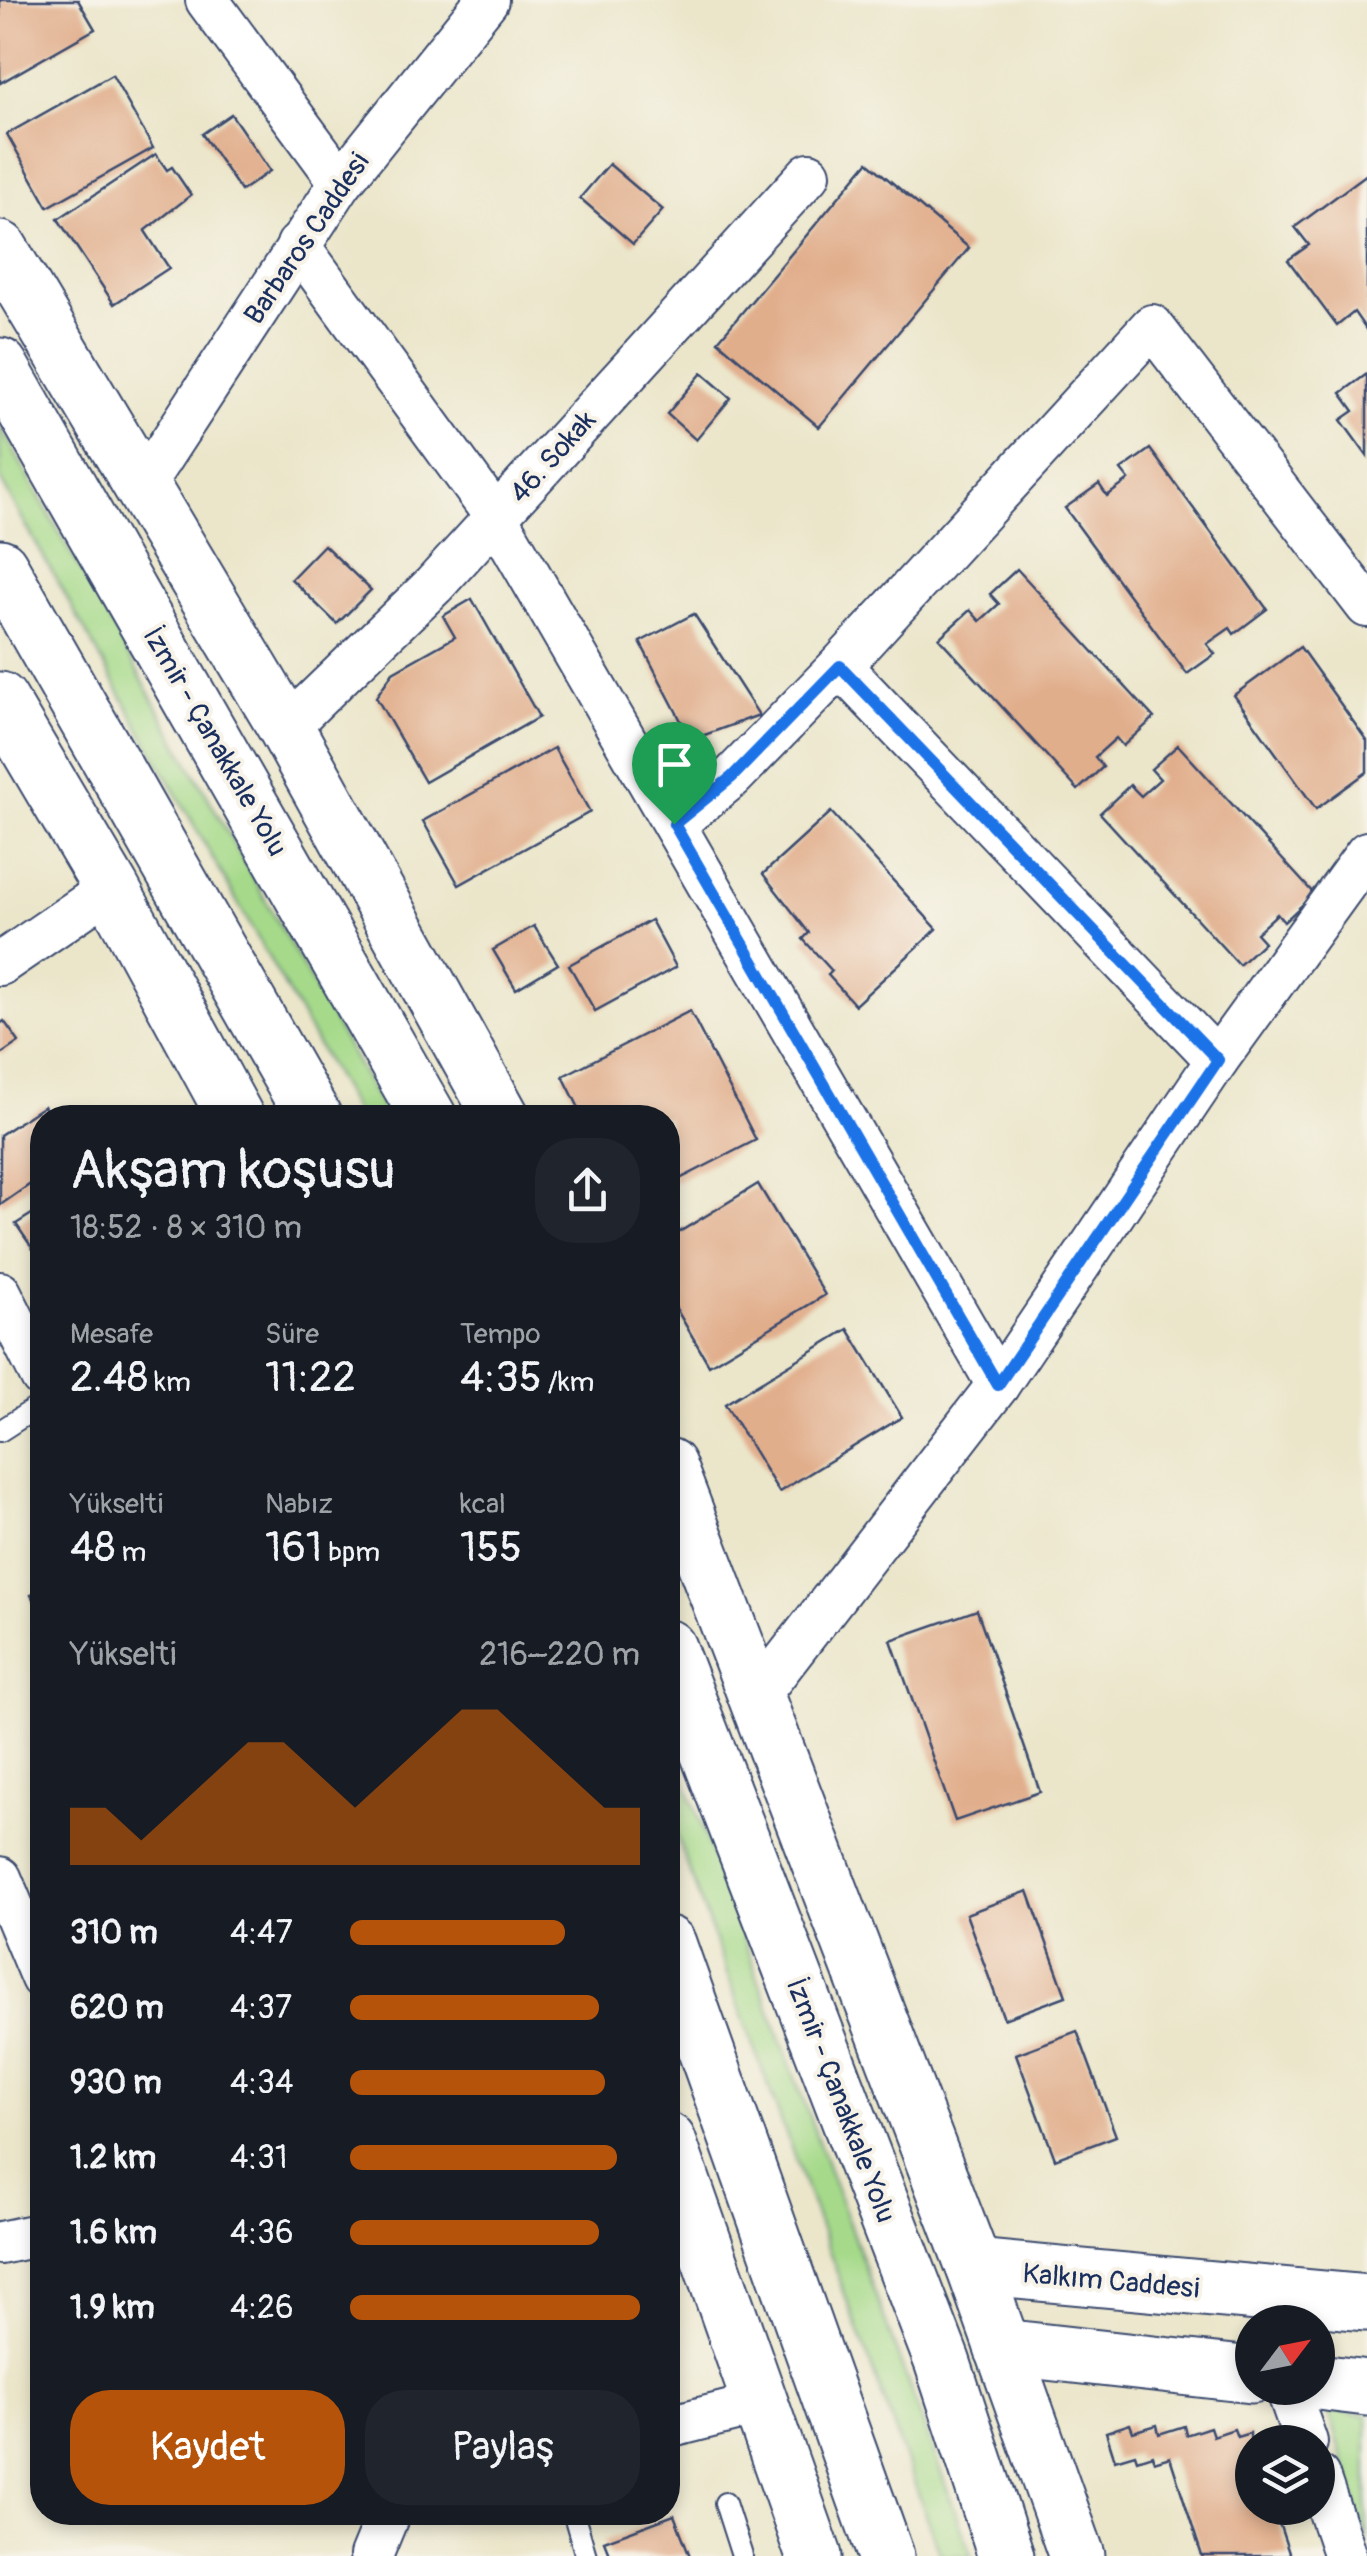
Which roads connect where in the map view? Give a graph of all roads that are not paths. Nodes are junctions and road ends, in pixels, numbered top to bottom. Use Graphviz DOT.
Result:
graph roads {
  1 [pos="206,0"];
  2 [pos="487,0"];
  3 [pos="809,174"];
  4 [pos="340,182"];
  5 [pos="298,245"];
  6 [pos="0,249"];
  7 [pos="0,366"];
  8 [pos="141,488"];
  9 [pos="496,517"];
  10 [pos="0,567"];
  11 [pos="1367,606"];
  12 [pos="840,666"];
  13 [pos="0,700"];
  14 [pos="286,728"];
  15 [pos="674,824"];
  16 [pos="1367,853"];
  17 [pos="111,888"];
  18 [pos="0,964"];
  19 [pos="1218,1060"];
  20 [pos="229,1105"];
  21 [pos="307,1105"];
  22 [pos="422,1105"];
  23 [pos="495,1105"];
  24 [pos="0,1293"];
  25 [pos="30,1353"];
  26 [pos="998,1385"];
  27 [pos="30,1411"];
  28 [pos="0,1430"];
  29 [pos="680,1497"];
  30 [pos="680,1679"];
  31 [pos="757,1697"];
  32 [pos="0,1878"];
  33 [pos="30,1949"];
  34 [pos="680,1978"];
  35 [pos="680,2174"];
  36 [pos="30,2237"];
  37 [pos="0,2243"];
  38 [pos="974,2267"];
  39 [pos="1367,2303"];
  40 [pos="1002,2347"];
  41 [pos="1235,2373"];
  42 [pos="1335,2384"];
  43 [pos="1367,2388"];
  44 [pos="763,2403"];
  45 [pos="680,2424"];
  46 [pos="726,2503"];
  47 [pos="384,2525"];
  48 [pos="577,2525"];
  49 [pos="1335,2525"];
  50 [pos="371,2556"];
  51 [pos="586,2556"];
  52 [pos="742,2556"];
  53 [pos="814,2556"];
  54 [pos="886,2556"];
  55 [pos="1006,2556"];
  56 [pos="1077,2556"];
  57 [pos="1345,2556"];
  1 -- 4 [label="street"];
  2 -- 4 [label="street, Barbaros Caddesi"];
  3 -- 9 [label="street, 46. Sokak"];
  4 -- 5 [label="street, Barbaros Caddesi"];
  5 -- 8 [label="street, Barbaros Caddesi"];
  5 -- 9 [label="street"];
  6 -- 8 [label="main road"];
  7 -- 22 [label="main road, İzmir - Çanakkale Yolu"];
  8 -- 14 [label="main road"];
  9 -- 14 [label="street, 46. Sokak"];
  9 -- 15 [label="street"];
  10 -- 21 [label="main road"];
  11 -- 12 [label="street"];
  12 -- 15 [label="street"];
  12 -- 19 [label="street"];
  13 -- 17 [label="main road"];
  14 -- 23 [label="main road"];
  15 -- 26 [label="street"];
  16 -- 19 [label="street"];
  17 -- 18 [label="street"];
  17 -- 20 [label="main road"];
  19 -- 26 [label="street"];
  24 -- 25 [label="street"];
  26 -- 31 [label="street"];
  27 -- 28 [label="lane"];
  29 -- 31 [label="main road"];
  30 -- 55 [label="main road, İzmir - Çanakkale Yolu"];
  31 -- 38 [label="main road"];
  32 -- 33 [label="street"];
  34 -- 54 [label="main road"];
  35 -- 44 [label="main road"];
  36 -- 37 [label="street"];
  38 -- 39 [label="main road, Kalkım Caddesi"];
  38 -- 40 [label="main road"];
  40 -- 41 [label="main road"];
  40 -- 56 [label="main road"];
  42 -- 43 [label="main road"];
  44 -- 45 [label="street"];
  44 -- 53 [label="main road"];
  46 -- 52 [label="lane"];
  47 -- 50 [label="street"];
  48 -- 51 [label="lane"];
  49 -- 57 [label="street"];
}
